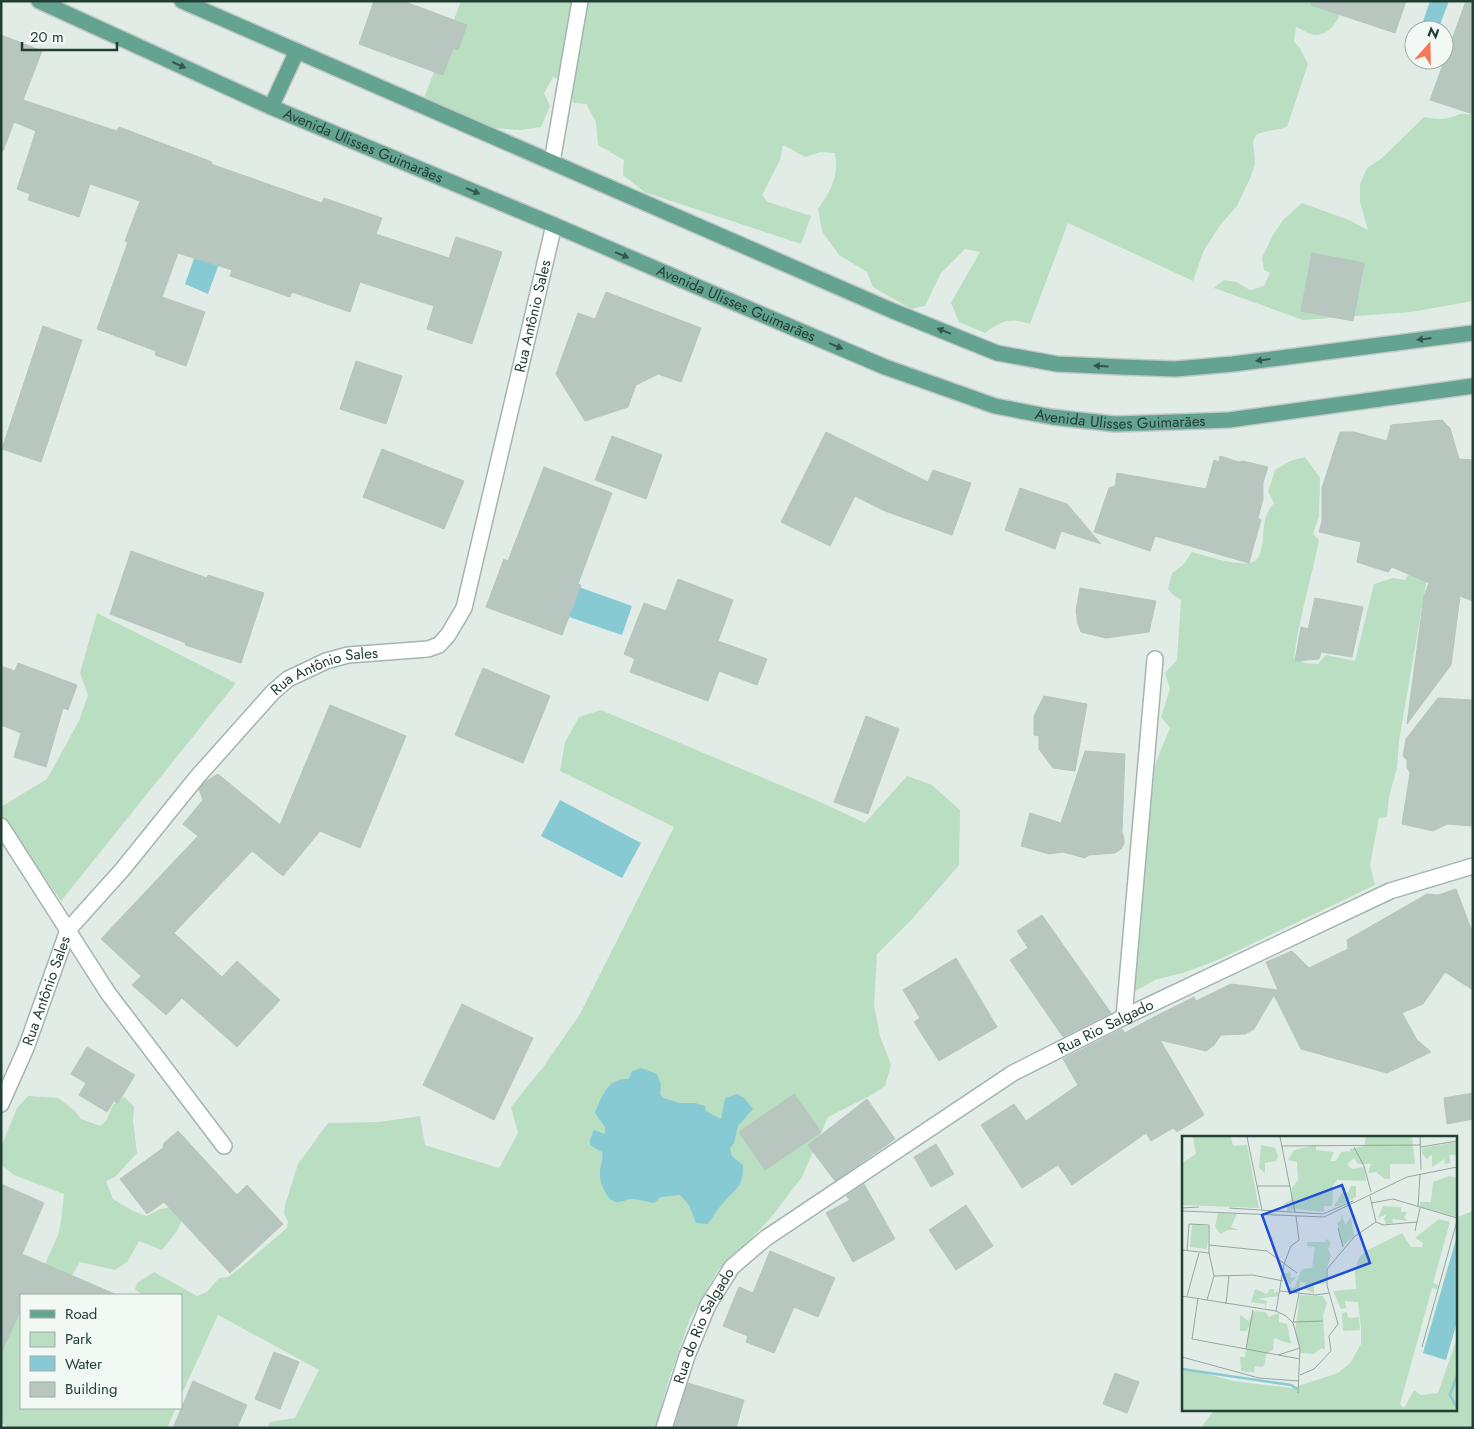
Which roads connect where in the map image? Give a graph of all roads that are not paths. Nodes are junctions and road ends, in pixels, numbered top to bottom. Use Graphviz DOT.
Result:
graph roads {
  1 [pos="39,1"];
  2 [pos="182,1"];
  3 [pos="580,1"];
  4 [pos="297,51"];
  5 [pos="271,107"];
  6 [pos="552,162"];
  7 [pos="554,225"];
  8 [pos="1473,333"];
  9 [pos="1473,386"];
  10 [pos="1156,658"];
  11 [pos="1,826"];
  12 [pos="1473,866"];
  13 [pos="68,930"];
  14 [pos="1124,1017"];
  15 [pos="1,1104"];
  16 [pos="224,1146"];
  17 [pos="766,1238"];
  18 [pos="664,1428"];
  1 -- 5 [label="main road, Avenida Ulisses Guimarães, one-way"];
  2 -- 4 [label="main road"];
  3 -- 6 [label="street"];
  4 -- 5 [label="main road"];
  4 -- 6 [label="main road"];
  5 -- 7 [label="main road, Avenida Ulisses Guimarães, one-way"];
  8 -- 6 [label="main road, one-way"];
  7 -- 9 [label="main road, Avenida Ulisses Guimarães, one-way"];
  7 -- 13 [label="street, Rua Antônio Sales"];
  10 -- 14 [label="street"];
  11 -- 13 [label="street"];
  12 -- 14 [label="street, Rua Rio Salgado"];
  13 -- 15 [label="street, Rua Antônio Sales"];
  13 -- 16 [label="street"];
  14 -- 17 [label="street, Rua Rio Salgado"];
  17 -- 18 [label="street, Rua do Rio Salgado"];
}
